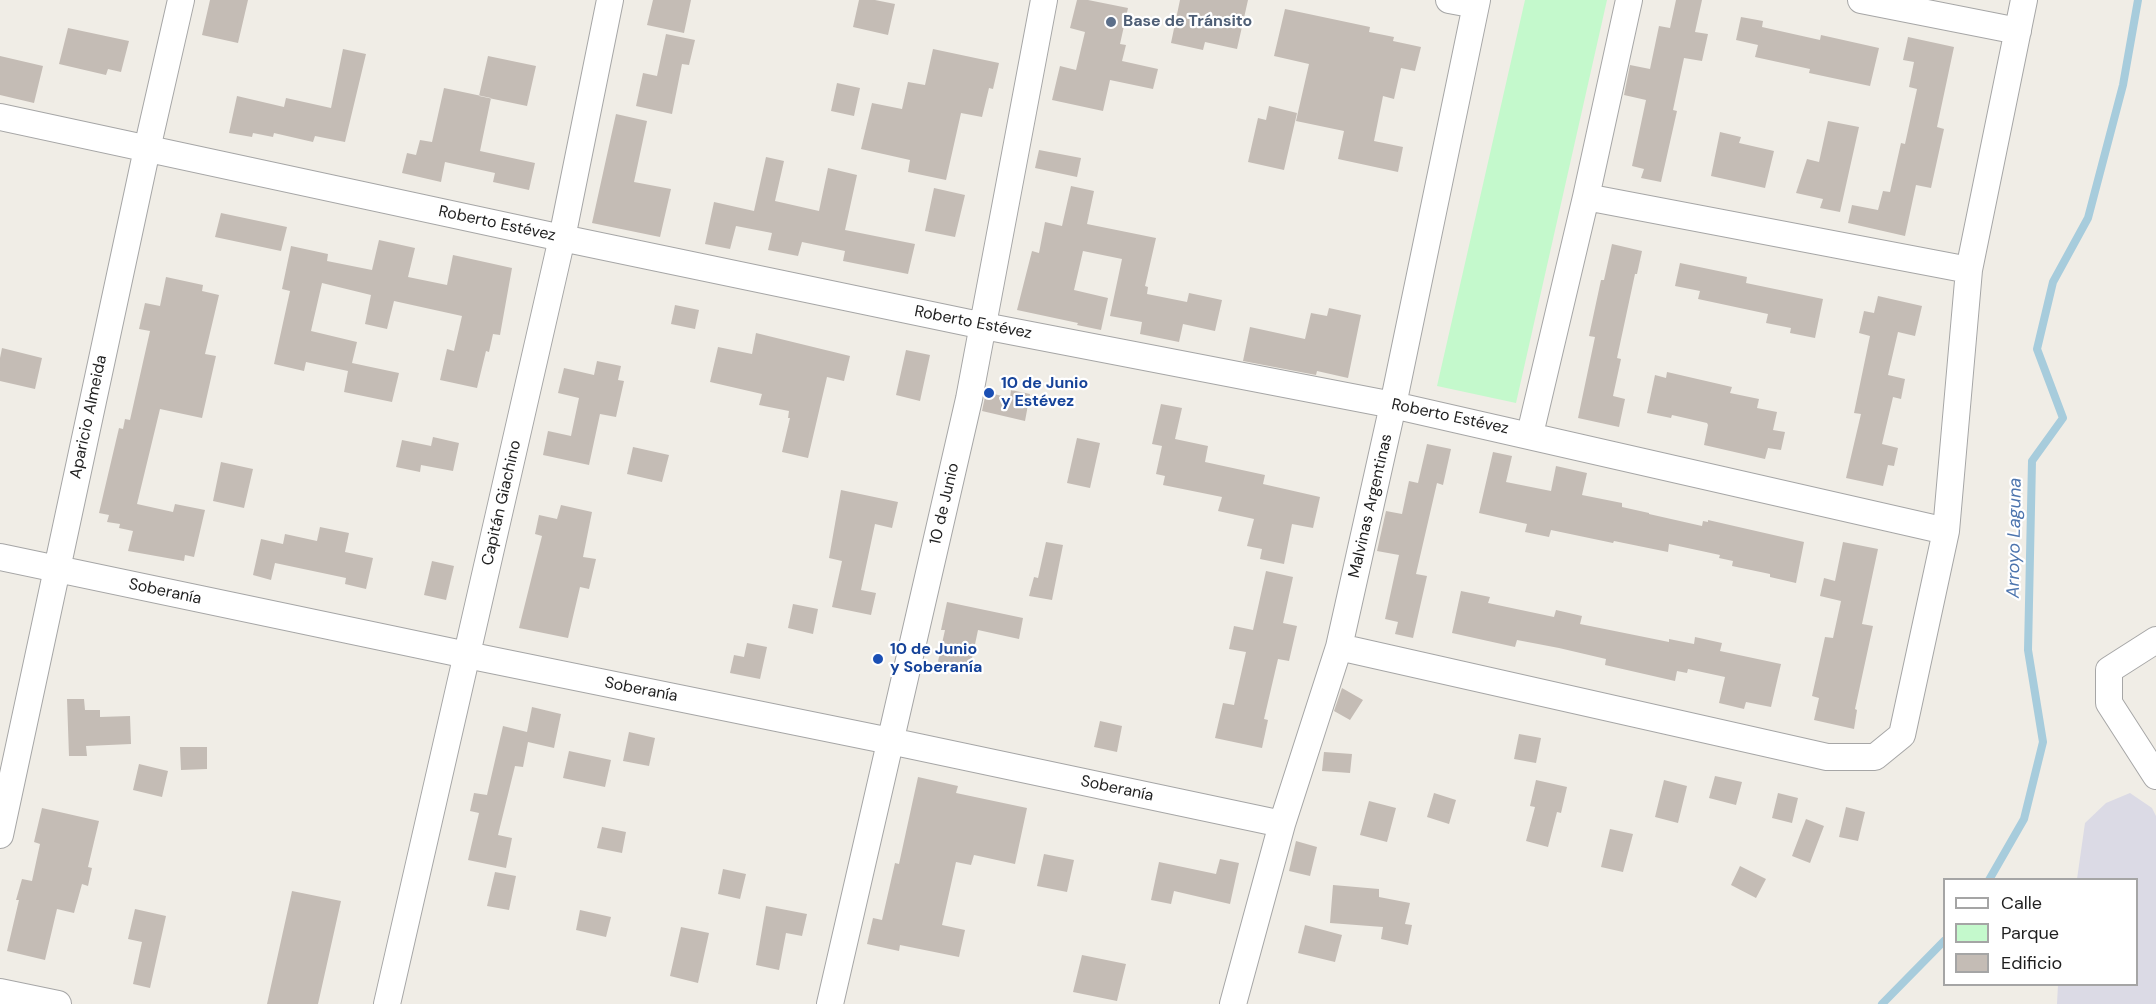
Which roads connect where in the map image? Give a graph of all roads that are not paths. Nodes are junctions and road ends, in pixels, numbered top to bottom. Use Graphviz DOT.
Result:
graph roads {
  1 [pos="181,0"];
  2 [pos="610,0"];
  3 [pos="1044,0"];
  4 [pos="1449,0"];
  5 [pos="1629,0"];
  6 [pos="1861,0"];
  7 [pos="2024,0"];
  8 [pos="1477,3"];
  9 [pos="2018,31"];
  10 [pos="0,117"];
  11 [pos="147,148"];
  12 [pos="1586,197"];
  13 [pos="562,238"];
  14 [pos="1970,270"];
  15 [pos="984,326"];
  16 [pos="1394,405"];
  17 [pos="1530,434"];
  18 [pos="1946,531"];
  19 [pos="0,557"];
  20 [pos="56,569"];
  21 [pos="2156,640"];
  22 [pos="1339,648"];
  23 [pos="468,655"];
  24 [pos="890,741"];
  25 [pos="2156,776"];
  26 [pos="1282,824"];
  27 [pos="0,835"];
  28 [pos="0,992"];
  29 [pos="58,1004"];
  30 [pos="387,1004"];
  31 [pos="830,1004"];
  32 [pos="1233,1004"];
  1 -- 11 [label="street, Aparicio Almeida"];
  2 -- 13 [label="street, Capitán Giachino"];
  3 -- 15 [label="street, 10 de Junio"];
  4 -- 8 [label="street"];
  5 -- 12 [label="street"];
  6 -- 9 [label="street"];
  7 -- 9 [label="street"];
  8 -- 16 [label="street, Malvinas Argentinas"];
  9 -- 14 [label="street"];
  10 -- 11 [label="street, Roberto Estévez"];
  11 -- 13 [label="street, Roberto Estévez"];
  11 -- 20 [label="street, Aparicio Almeida"];
  12 -- 14 [label="street"];
  12 -- 17 [label="street"];
  13 -- 15 [label="street, Roberto Estévez"];
  13 -- 23 [label="street, Capitán Giachino"];
  14 -- 18 [label="street"];
  15 -- 16 [label="street, Roberto Estévez"];
  15 -- 24 [label="street, 10 de Junio"];
  16 -- 17 [label="street, Roberto Estévez"];
  16 -- 22 [label="street, Malvinas Argentinas"];
  17 -- 18 [label="street, Roberto Estévez"];
  18 -- 22 [label="street"];
  19 -- 20 [label="street, Soberanía"];
  20 -- 23 [label="street, Soberanía"];
  20 -- 27 [label="street, Aparicio Almeida"];
  21 -- 25 [label="street"];
  22 -- 26 [label="street, Malvinas Argentinas"];
  23 -- 24 [label="street, Soberanía"];
  23 -- 30 [label="street, Capitán Giachino"];
  24 -- 26 [label="street, Soberanía"];
  24 -- 31 [label="street, 10 de Junio"];
  26 -- 32 [label="street, Malvinas Argentinas"];
  28 -- 29 [label="street"];
}
